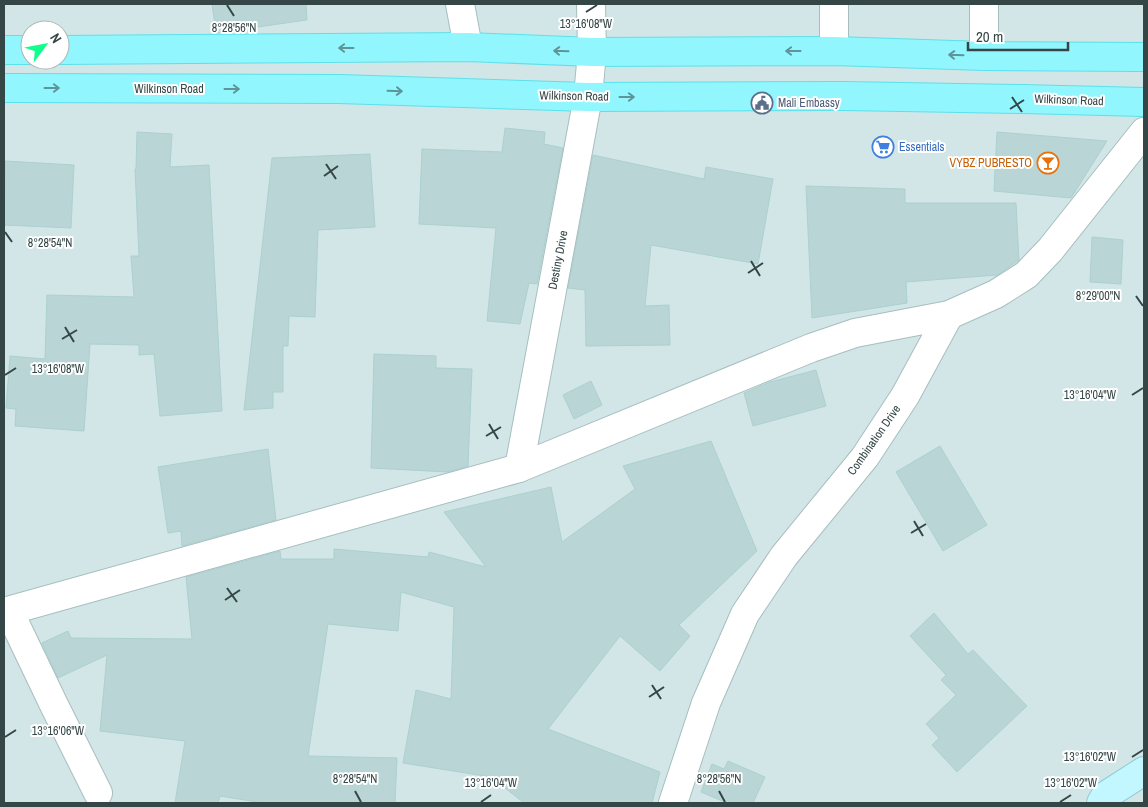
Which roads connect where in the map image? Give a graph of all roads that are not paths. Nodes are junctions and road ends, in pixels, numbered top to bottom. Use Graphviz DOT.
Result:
graph roads {
  1 [pos="460,4"];
  2 [pos="591,4"];
  3 [pos="834,4"];
  4 [pos="984,4"];
  5 [pos="468,47"];
  6 [pos="4,50"];
  7 [pos="20,50"];
  8 [pos="70,50"];
  9 [pos="834,51"];
  10 [pos="592,52"];
  11 [pos="984,56"];
  12 [pos="1144,57"];
  13 [pos="4,88"];
  14 [pos="588,97"];
  15 [pos="1144,102"];
  16 [pos="1144,132"];
  17 [pos="949,315"];
  18 [pos="519,468"];
  19 [pos="6,612"];
  20 [pos="1144,771"];
  21 [pos="98,793"];
  22 [pos="673,803"];
  23 [pos="1101,803"];
  1 -- 5 [label="street"];
  2 -- 10 [label="street, Destiny Drive"];
  3 -- 9 [label="street"];
  4 -- 11 [label="street"];
  5 -- 8 [label="main road, one-way"];
  10 -- 5 [label="main road, one-way"];
  6 -- 7 [label="main road"];
  9 -- 10 [label="main road, one-way"];
  11 -- 9 [label="main road, one-way"];
  10 -- 14 [label="street, Destiny Drive"];
  11 -- 12 [label="main road"];
  13 -- 14 [label="main road, Wilkinson Road, one-way"];
  14 -- 15 [label="main road, Wilkinson Road, one-way"];
  14 -- 18 [label="street, Destiny Drive"];
  16 -- 17 [label="street"];
  17 -- 18 [label="street"];
  17 -- 22 [label="street, Combination Drive"];
  18 -- 19 [label="street"];
  19 -- 21 [label="street"];
  20 -- 23 [label="main road"];
}
